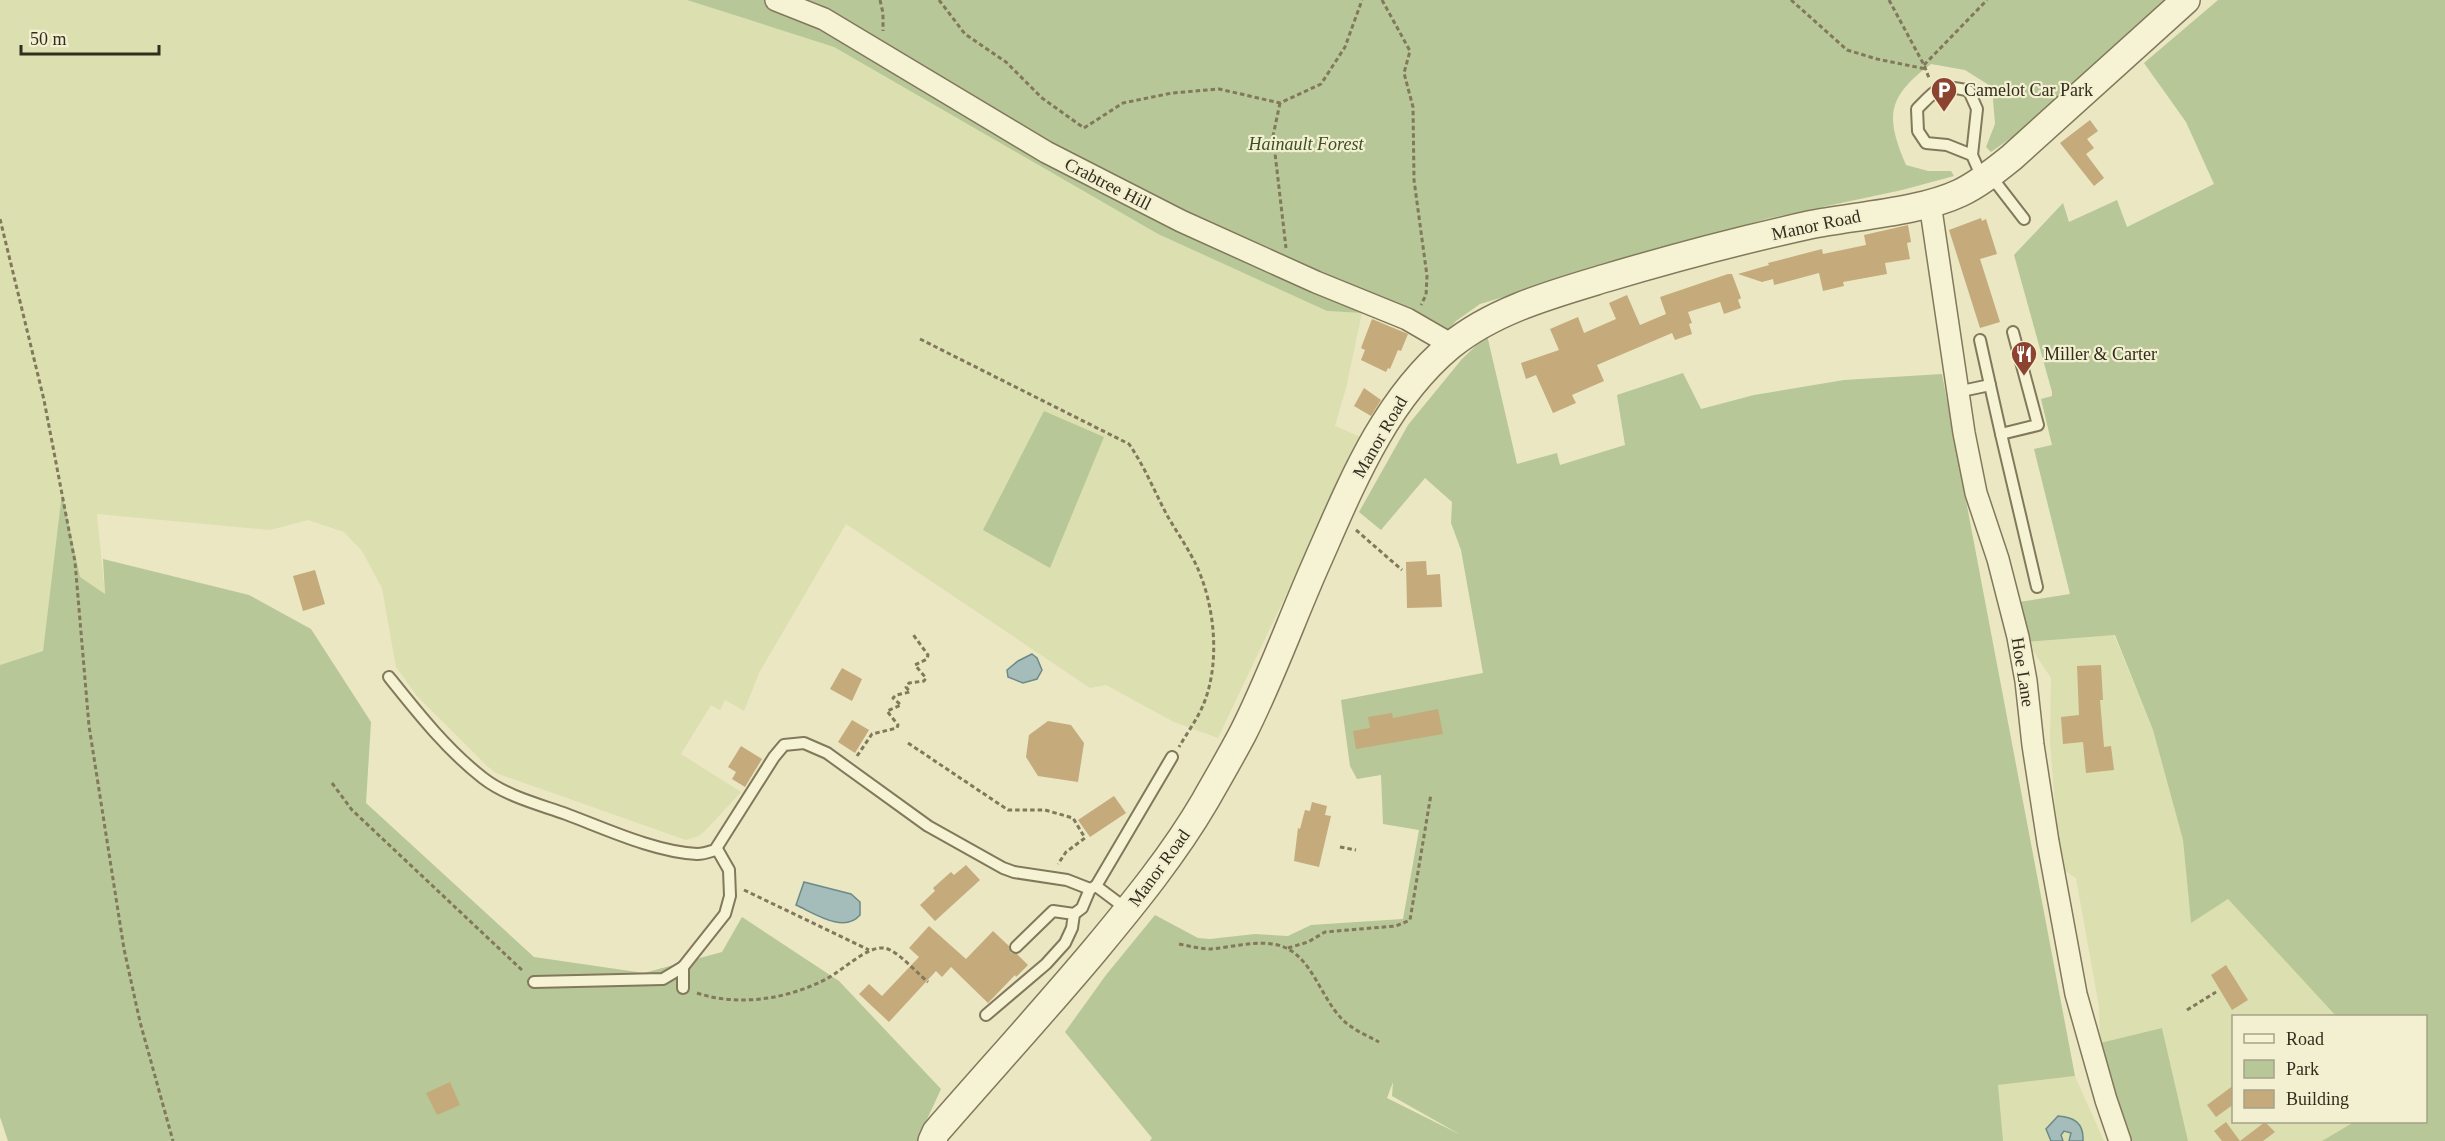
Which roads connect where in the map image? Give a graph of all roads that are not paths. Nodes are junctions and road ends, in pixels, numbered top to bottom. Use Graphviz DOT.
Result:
graph roads {
  1 [pos="776,0"];
  2 [pos="2186,0"];
  3 [pos="1981,170"];
  4 [pos="1930,202"];
  5 [pos="2024,219"];
  6 [pos="2013,332"];
  7 [pos="1980,340"];
  8 [pos="1452,345"];
  9 [pos="1990,385"];
  10 [pos="1957,392"];
  11 [pos="2001,434"];
  12 [pos="2037,587"];
  13 [pos="389,677"];
  14 [pos="1172,757"];
  15 [pos="717,849"];
  16 [pos="1093,888"];
  17 [pos="1128,910"];
  18 [pos="1074,914"];
  19 [pos="1016,946"];
  20 [pos="682,967"];
  21 [pos="534,982"];
  22 [pos="683,988"];
  23 [pos="986,1015"];
  24 [pos="932,1141"];
  25 [pos="2120,1141"];
  1 -- 8 [label="street, Crabtree Hill"];
  2 -- 3 [label="street, Manor Road"];
  3 -- 3 [label="lane"];
  3 -- 4 [label="street, Manor Road"];
  3 -- 5 [label="lane"];
  4 -- 8 [label="street, Manor Road"];
  4 -- 10 [label="street, Hoe Lane"];
  6 -- 11 [label="lane"];
  7 -- 9 [label="lane"];
  8 -- 17 [label="street, Manor Road"];
  9 -- 10 [label="lane"];
  9 -- 11 [label="lane"];
  10 -- 25 [label="street, Hoe Lane"];
  11 -- 12 [label="lane"];
  13 -- 15 [label="lane"];
  14 -- 16 [label="lane"];
  15 -- 16 [label="lane"];
  15 -- 20 [label="lane"];
  16 -- 17 [label="lane"];
  16 -- 18 [label="lane"];
  17 -- 24 [label="street, Manor Road"];
  18 -- 19 [label="lane"];
  18 -- 23 [label="lane"];
  20 -- 21 [label="lane"];
  20 -- 22 [label="lane"];
}
